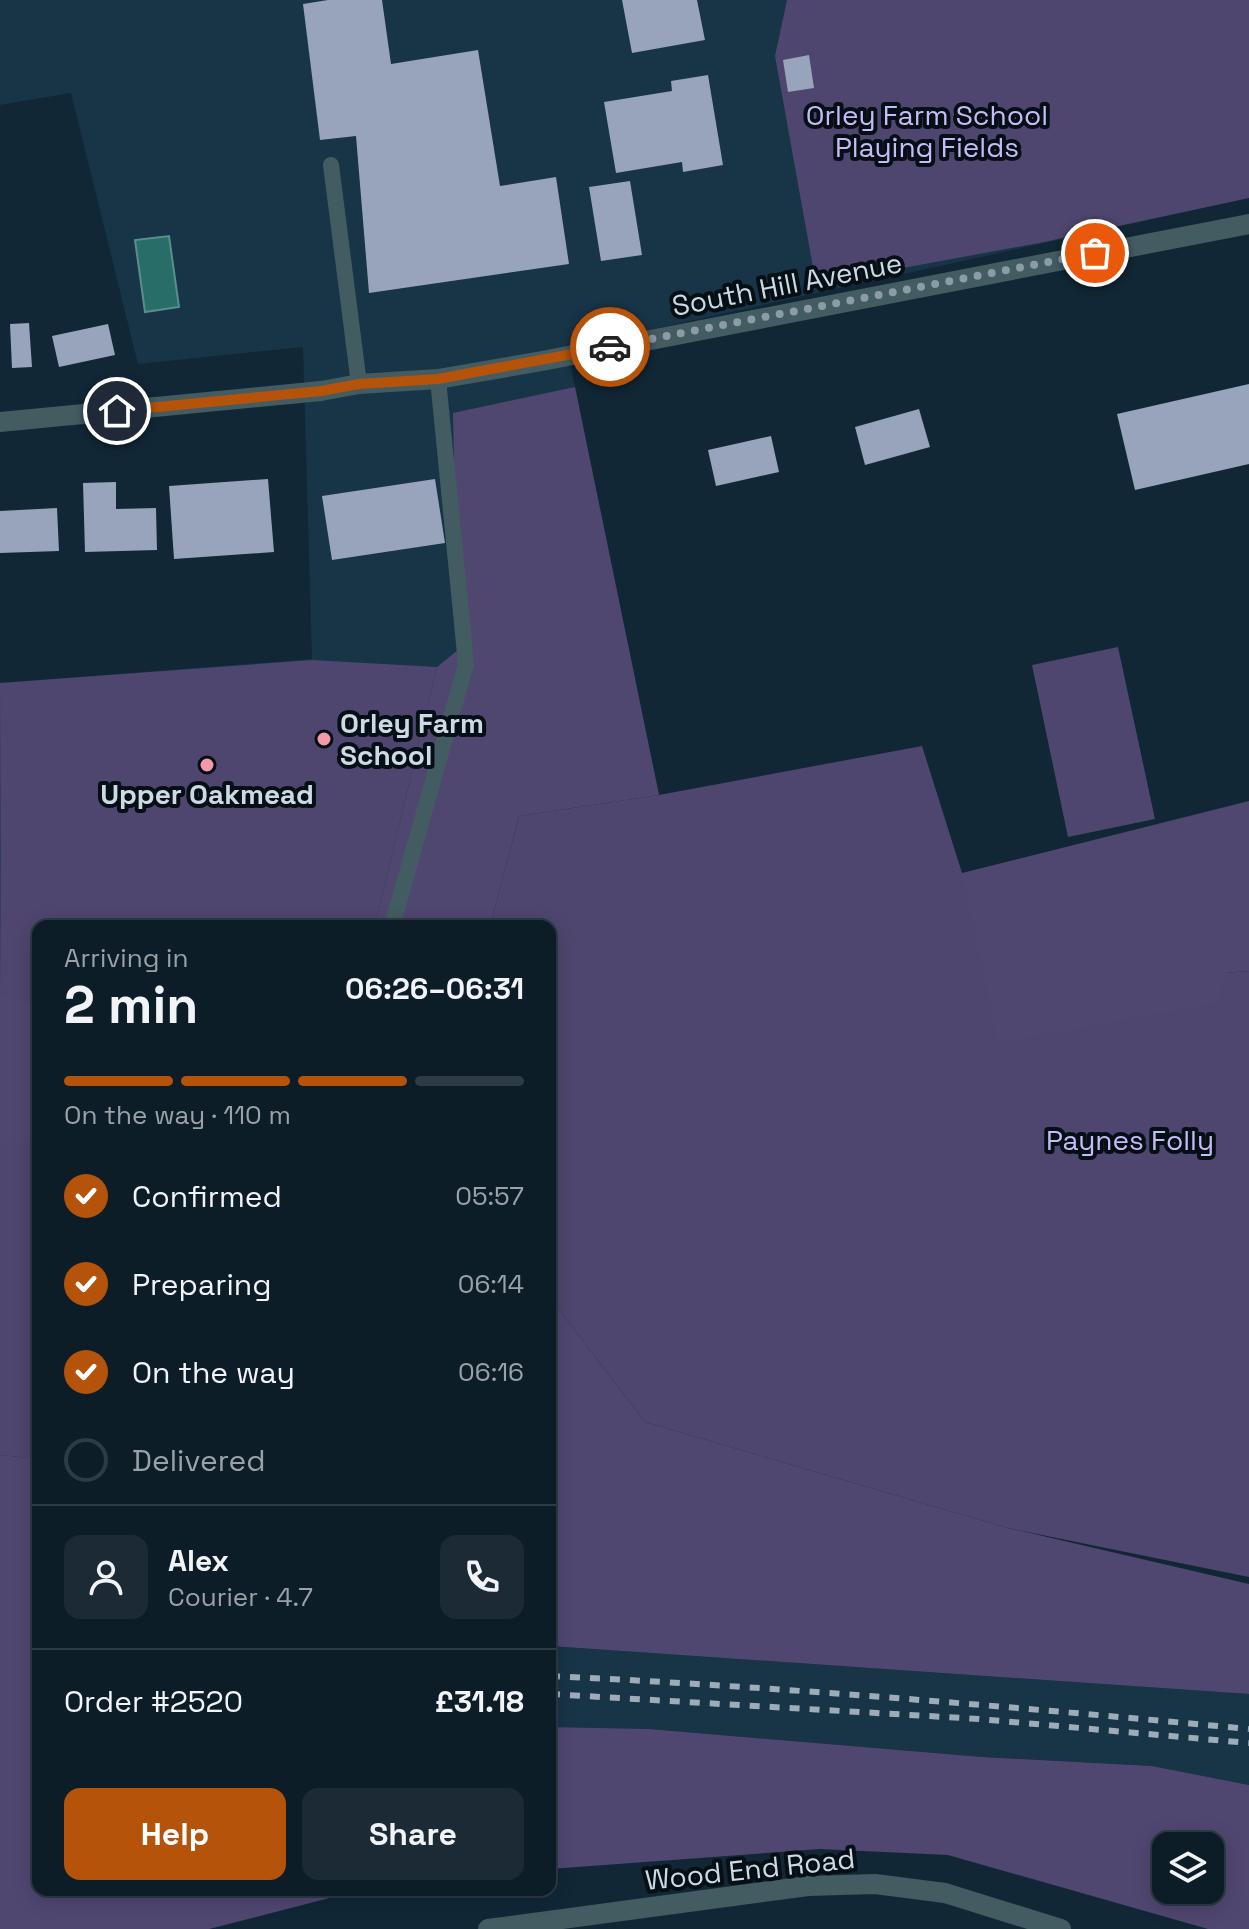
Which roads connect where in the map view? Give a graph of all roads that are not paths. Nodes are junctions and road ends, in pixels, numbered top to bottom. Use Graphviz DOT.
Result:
graph roads {
  1 [pos="331,165"];
  2 [pos="1249,224"];
  3 [pos="438,379"];
  4 [pos="359,384"];
  5 [pos="0,422"];
  6 [pos="394,920"];
  7 [pos="488,1929"];
  8 [pos="1061,1929"];
  1 -- 4 [label="lane"];
  2 -- 3 [label="street, South Hill Avenue"];
  3 -- 4 [label="street, South Hill Avenue"];
  3 -- 6 [label="lane"];
  4 -- 5 [label="street, South Hill Avenue"];
  7 -- 8 [label="street, Wood End Road"];
}
